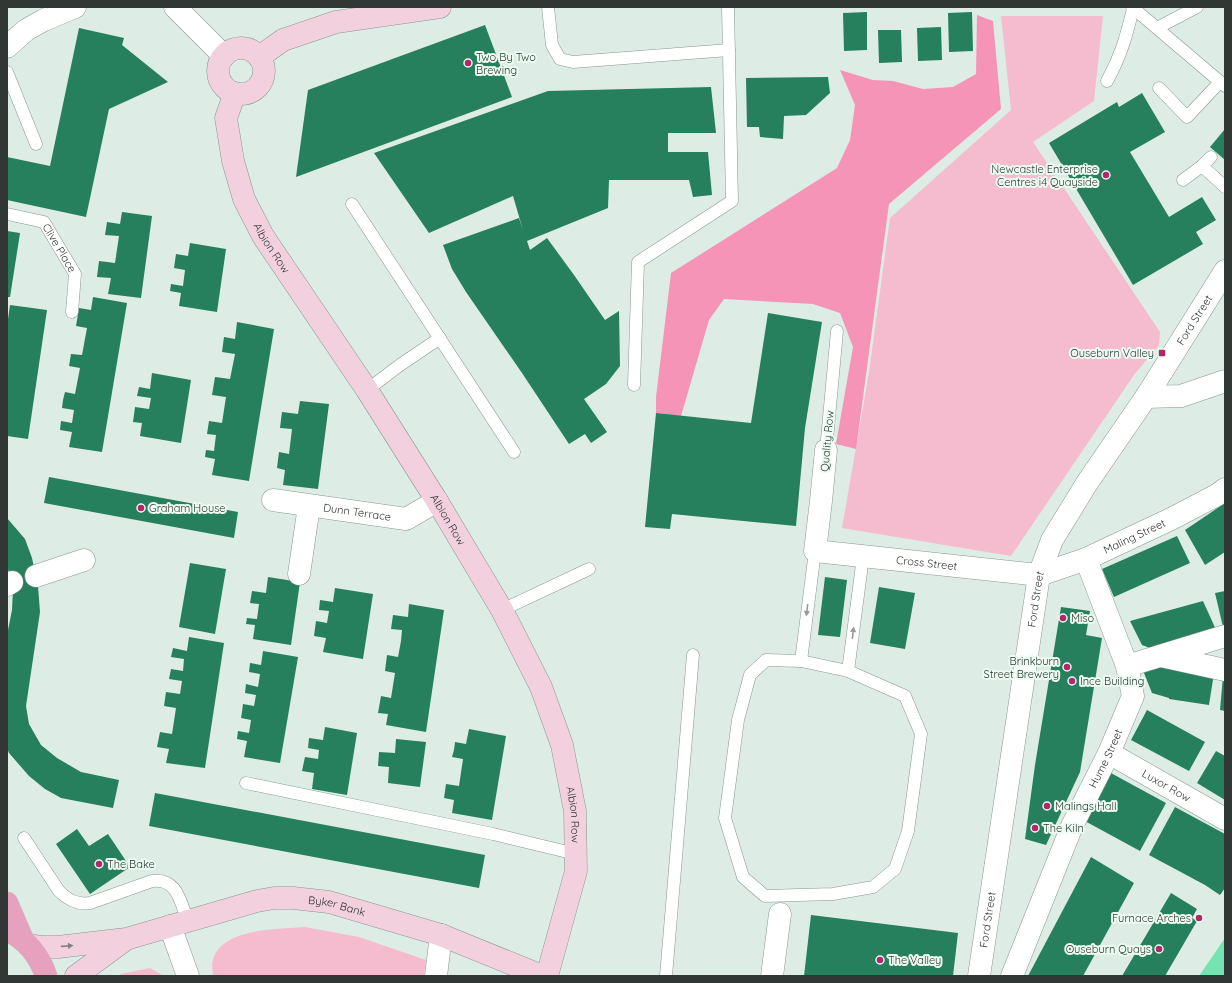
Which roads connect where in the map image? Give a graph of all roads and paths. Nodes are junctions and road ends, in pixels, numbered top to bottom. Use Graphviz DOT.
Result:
graph roads {
  1 [pos="76,7"];
  2 [pos="175,7"];
  3 [pos="440,7"];
  4 [pos="548,7"];
  5 [pos="728,7"];
  6 [pos="1197,7"];
  7 [pos="1133,8"];
  8 [pos="1157,28"];
  9 [pos="7,47"];
  10 [pos="729,50"];
  11 [pos="224,56"];
  12 [pos="259,57"];
  13 [pos="7,72"];
  14 [pos="1106,81"];
  15 [pos="1222,84"];
  16 [pos="1159,88"];
  17 [pos="235,93"];
  18 [pos="36,144"];
  19 [pos="1183,180"];
  20 [pos="1225,187"];
  21 [pos="352,204"];
  22 [pos="7,214"];
  23 [pos="1225,271"];
  24 [pos="72,312"];
  25 [pos="837,331"];
  26 [pos="440,338"];
  27 [pos="1225,381"];
  28 [pos="634,385"];
  29 [pos="366,390"];
  30 [pos="1146,397"];
  31 [pos="826,450"];
  32 [pos="514,452"];
  33 [pos="1225,490"];
  34 [pos="272,500"];
  35 [pos="438,501"];
  36 [pos="309,506"];
  37 [pos="863,557"];
  38 [pos="1086,559"];
  39 [pos="84,560"];
  40 [pos="813,561"];
  41 [pos="589,569"];
  42 [pos="299,574"];
  43 [pos="1040,575"];
  44 [pos="36,576"];
  45 [pos="502,610"];
  46 [pos="1225,636"];
  47 [pos="693,655"];
  48 [pos="1161,656"];
  49 [pos="801,661"];
  50 [pos="1127,666"];
  51 [pos="1225,670"];
  52 [pos="848,671"];
  53 [pos="1109,753"];
  54 [pos="246,783"];
  55 [pos="1225,819"];
  56 [pos="24,838"];
  57 [pos="576,854"];
  58 [pos="7,902"];
  59 [pos="780,914"];
  60 [pos="179,924"];
  61 [pos="441,935"];
  62 [pos="20,938"];
  63 [pos="126,939"];
  64 [pos="46,976"];
  65 [pos="76,976"];
  66 [pos="188,976"];
  67 [pos="436,976"];
  68 [pos="542,976"];
  69 [pos="548,976"];
  70 [pos="666,976"];
  71 [pos="772,976"];
  72 [pos="979,976"];
  73 [pos="1012,976"];
  1 -- 9 [label="street"];
  2 -- 11 [label="street"];
  3 -- 12 [label="street"];
  4 -- 10 [label="lane"];
  5 -- 10 [label="lane"];
  6 -- 8 [label="lane"];
  7 -- 8 [label="lane"];
  7 -- 14 [label="lane"];
  8 -- 15 [label="lane"];
  10 -- 28 [label="lane"];
  11 -- 12 [label="street"];
  11 -- 17 [label="street"];
  12 -- 17 [label="street"];
  13 -- 18 [label="lane"];
  15 -- 16 [label="lane"];
  17 -- 29 [label="street, Albion Row"];
  19 -- 20 [label="lane"];
  21 -- 26 [label="lane"];
  22 -- 24 [label="lane, Clive Place"];
  23 -- 30 [label="street, Ford Street"];
  25 -- 31 [label="lane, Quality Row"];
  26 -- 29 [label="lane"];
  26 -- 32 [label="lane"];
  27 -- 30 [label="street"];
  29 -- 35 [label="street, Albion Row"];
  30 -- 43 [label="street, Ford Street"];
  31 -- 40 [label="street, Quality Row"];
  33 -- 38 [label="street, Maling Street"];
  34 -- 36 [label="street, Dunn Terrace"];
  35 -- 36 [label="street, Dunn Terrace"];
  35 -- 45 [label="street, Albion Row"];
  36 -- 42 [label="street"];
  37 -- 40 [label="street, Cross Street"];
  37 -- 43 [label="street, Cross Street"];
  52 -- 37 [label="lane, one-way"];
  38 -- 43 [label="street, Maling Street"];
  38 -- 50 [label="street, Hume Street"];
  39 -- 44 [label="street"];
  40 -- 49 [label="lane, one-way"];
  41 -- 45 [label="lane"];
  43 -- 72 [label="street, Ford Street"];
  45 -- 57 [label="street, Albion Row"];
  46 -- 48 [label="street"];
  47 -- 70 [label="lane"];
  48 -- 50 [label="street"];
  48 -- 51 [label="street"];
  49 -- 52 [label="lane"];
  49 -- 52 [label="lane"];
  50 -- 53 [label="street, Hume Street"];
  53 -- 55 [label="street, Luxor Row"];
  53 -- 73 [label="street, Hume Street"];
  54 -- 57 [label="lane"];
  56 -- 60 [label="lane"];
  57 -- 69 [label="street, Albion Row"];
  58 -- 62 [label="main road"];
  59 -- 71 [label="street"];
  60 -- 61 [label="street, Byker Bank"];
  60 -- 63 [label="street, Byker Bank"];
  60 -- 66 [label="street"];
  61 -- 67 [label="street"];
  61 -- 68 [label="street, Byker Bank"];
  62 -- 63 [label="street, Byker Bank, one-way"];
  62 -- 64 [label="main road"];
  63 -- 65 [label="street, Byker Bank"];
}
